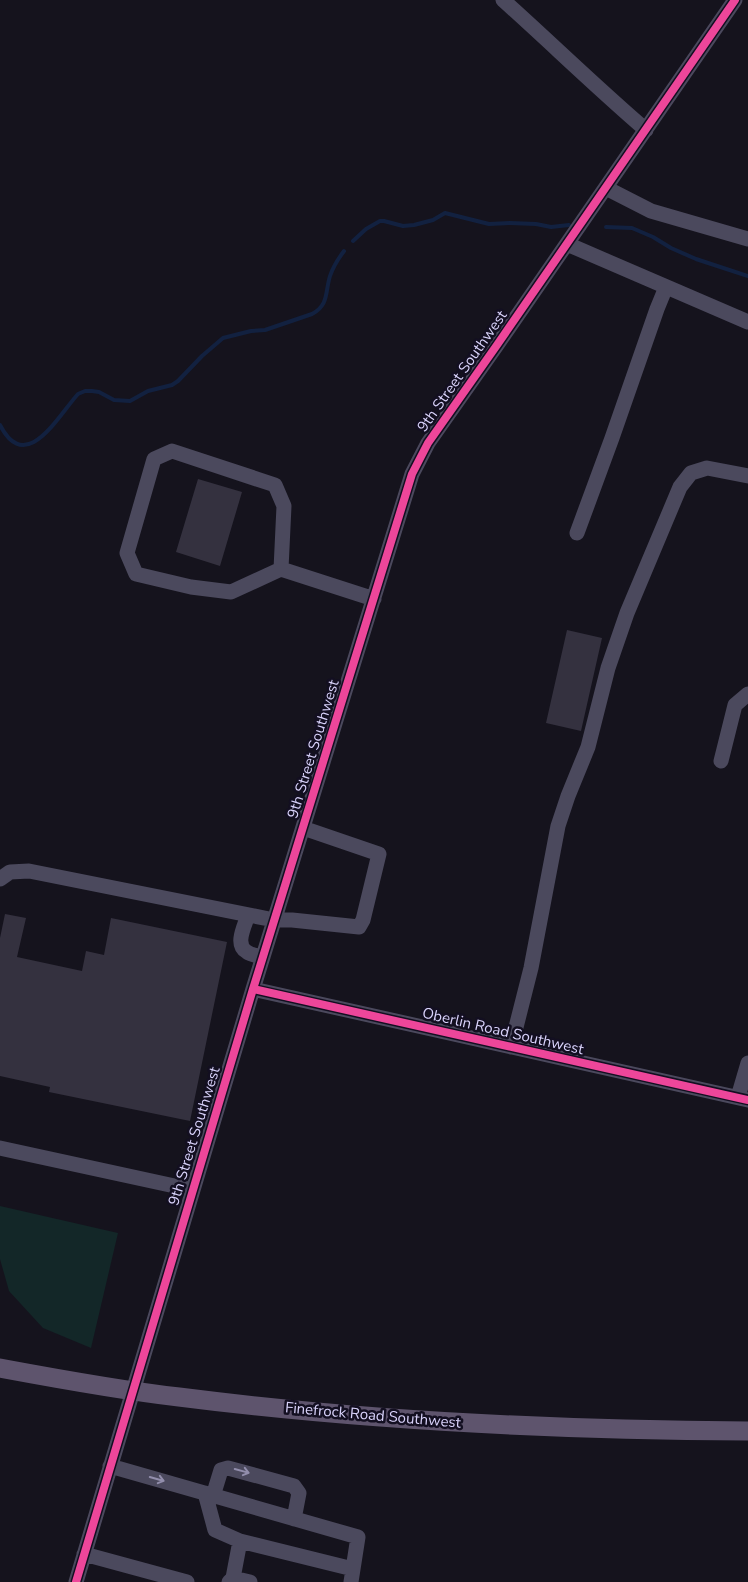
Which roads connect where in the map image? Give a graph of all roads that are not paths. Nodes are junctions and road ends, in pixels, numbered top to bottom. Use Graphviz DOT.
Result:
graph roads {
  1 [pos="503,0"];
  2 [pos="735,0"];
  3 [pos="646,130"];
  4 [pos="606,188"];
  5 [pos="748,238"];
  6 [pos="567,244"];
  7 [pos="666,287"];
  8 [pos="748,322"];
  9 [pos="748,476"];
  10 [pos="577,533"];
  11 [pos="282,569"];
  12 [pos="374,599"];
  13 [pos="748,694"];
  14 [pos="721,761"];
  15 [pos="303,828"];
  16 [pos="0,879"];
  17 [pos="248,915"];
  18 [pos="274,920"];
  19 [pos="262,957"];
  20 [pos="253,989"];
  21 [pos="510,1047"];
  22 [pos="748,1063"];
  23 [pos="743,1098"];
  24 [pos="0,1148"];
  25 [pos="193,1190"];
  26 [pos="0,1368"];
  27 [pos="133,1390"];
  28 [pos="748,1431"];
  29 [pos="110,1466"];
  30 [pos="209,1495"];
  31 [pos="294,1519"];
  32 [pos="240,1540"];
  33 [pos="84,1554"];
  34 [pos="352,1575"];
  35 [pos="231,1580"];
  36 [pos="76,1582"];
  37 [pos="187,1582"];
  38 [pos="250,1582"];
  1 -- 3 [label="street"];
  2 -- 3 [label="street, 9th Street Southwest"];
  3 -- 4 [label="street, 9th Street Southwest"];
  4 -- 5 [label="street"];
  4 -- 6 [label="street, 9th Street Southwest"];
  6 -- 7 [label="street"];
  6 -- 12 [label="street, 9th Street Southwest"];
  7 -- 8 [label="street"];
  7 -- 10 [label="street"];
  9 -- 21 [label="street"];
  11 -- 11 [label="street"];
  11 -- 12 [label="street"];
  12 -- 15 [label="street, 9th Street Southwest"];
  13 -- 14 [label="street"];
  15 -- 18 [label="street, 9th Street Southwest"];
  15 -- 18 [label="street"];
  16 -- 17 [label="street"];
  17 -- 18 [label="street"];
  17 -- 19 [label="street"];
  18 -- 19 [label="street, 9th Street Southwest"];
  19 -- 20 [label="street, 9th Street Southwest"];
  20 -- 21 [label="street, Oberlin Road Southwest"];
  20 -- 25 [label="street, 9th Street Southwest"];
  21 -- 23 [label="street, Oberlin Road Southwest"];
  22 -- 23 [label="street"];
  24 -- 25 [label="street"];
  25 -- 27 [label="street, 9th Street Southwest"];
  26 -- 27 [label="main road, Finefrock Road Southwest"];
  27 -- 28 [label="main road, Finefrock Road Southwest"];
  27 -- 29 [label="street, 9th Street Southwest"];
  29 -- 30 [label="street, one-way"];
  29 -- 33 [label="street, 9th Street Southwest"];
  30 -- 31 [label="street"];
  30 -- 31 [label="street, one-way"];
  30 -- 32 [label="street"];
  31 -- 34 [label="street"];
  32 -- 34 [label="street"];
  32 -- 35 [label="street"];
  33 -- 36 [label="street, 9th Street Southwest"];
  33 -- 37 [label="street"];
  35 -- 38 [label="street"];
}
